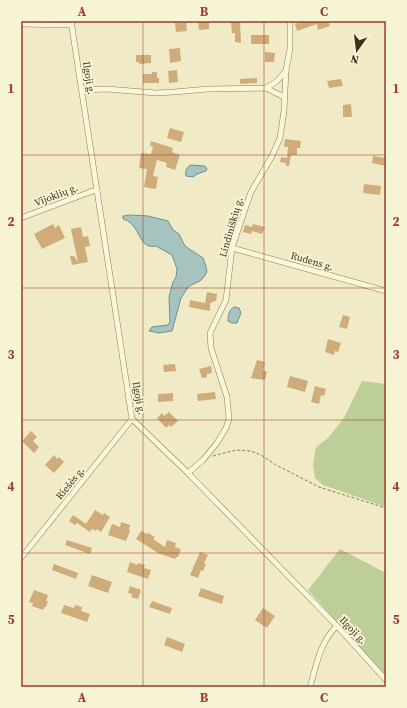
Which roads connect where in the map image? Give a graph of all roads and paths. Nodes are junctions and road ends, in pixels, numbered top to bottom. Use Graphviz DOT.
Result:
graph roads {
  1 [pos="290,21"];
  2 [pos="72,23"];
  3 [pos="21,24"];
  4 [pos="286,70"];
  5 [pos="266,88"];
  6 [pos="82,90"];
  7 [pos="284,97"];
  8 [pos="97,190"];
  9 [pos="21,218"];
  10 [pos="232,248"];
  11 [pos="386,291"];
  12 [pos="132,419"];
  13 [pos="205,458"];
  14 [pos="188,473"];
  15 [pos="386,508"];
  16 [pos="21,558"];
  17 [pos="337,626"];
  18 [pos="386,680"];
  19 [pos="310,687"];
  1 -- 4 [label="street, Lindiniškių g."];
  2 -- 3 [label="street"];
  2 -- 6 [label="street, Ilgoji g."];
  4 -- 5 [label="street"];
  4 -- 7 [label="street, Lindiniškių g."];
  5 -- 6 [label="street"];
  5 -- 7 [label="street"];
  6 -- 8 [label="street, Ilgoji g."];
  7 -- 10 [label="street, Lindiniškių g."];
  8 -- 9 [label="street, Vijoklių g."];
  8 -- 12 [label="street, Ilgoji g."];
  10 -- 11 [label="street, Rudens g."];
  10 -- 13 [label="street, Lindiniškių g."];
  12 -- 14 [label="street, Ilgoji g."];
  12 -- 16 [label="street, Riešės g."];
  13 -- 14 [label="street, Lindiniškių g."];
  13 -- 15 [label="path"];
  14 -- 17 [label="street, Ilgoji g."];
  17 -- 18 [label="street, Ilgoji g."];
  17 -- 19 [label="street"];
}
